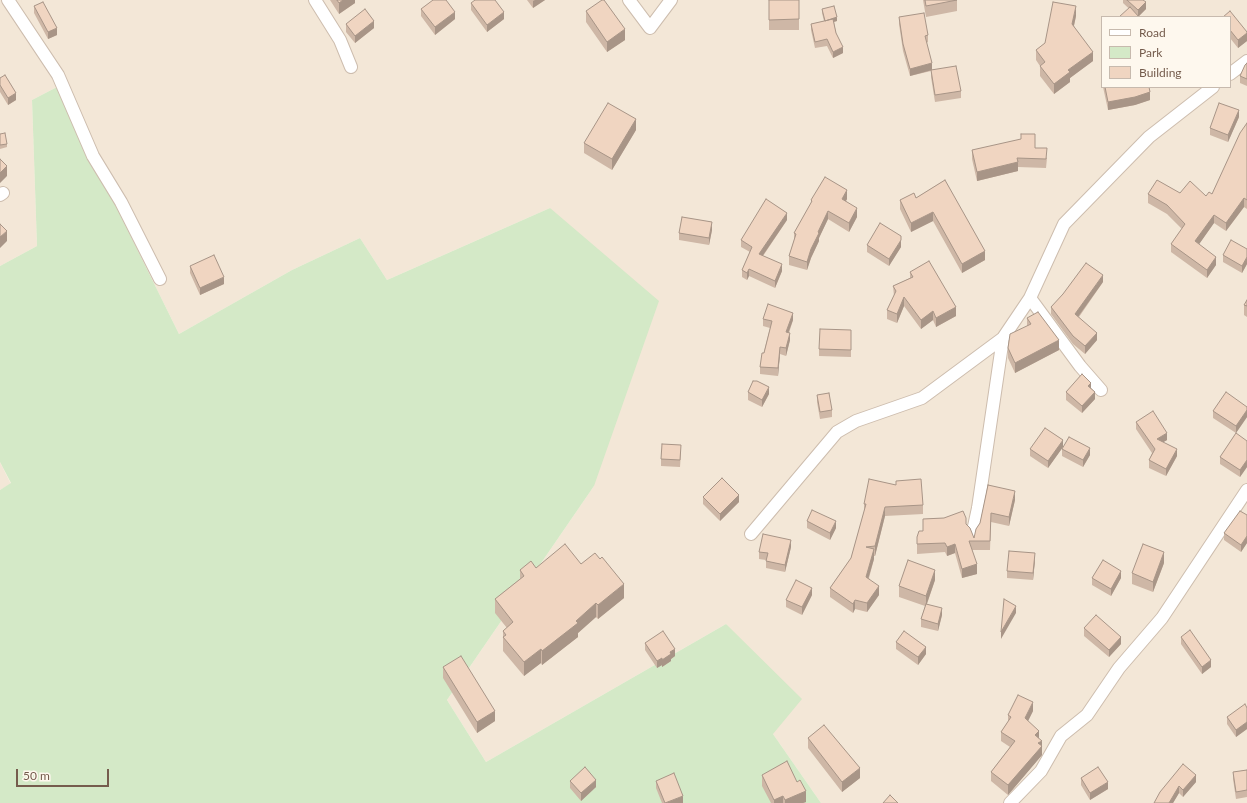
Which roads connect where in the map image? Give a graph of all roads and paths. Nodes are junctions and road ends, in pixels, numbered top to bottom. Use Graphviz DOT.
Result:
graph roads {
  1 [pos="8,0"];
  2 [pos="315,0"];
  3 [pos="629,0"];
  4 [pos="671,0"];
  5 [pos="1247,61"];
  6 [pos="351,67"];
  7 [pos="1231,73"];
  8 [pos="1213,88"];
  9 [pos="160,279"];
  10 [pos="1030,298"];
  11 [pos="1003,338"];
  12 [pos="1101,390"];
  13 [pos="1247,490"];
  14 [pos="973,531"];
  15 [pos="751,534"];
  16 [pos="1010,803"];
  1 -- 9 [label="street"];
  2 -- 6 [label="street"];
  3 -- 4 [label="street"];
  5 -- 7 [label="street"];
  8 -- 10 [label="street"];
  10 -- 11 [label="street"];
  10 -- 12 [label="street"];
  11 -- 14 [label="street"];
  11 -- 15 [label="street"];
  13 -- 16 [label="street"];
}
